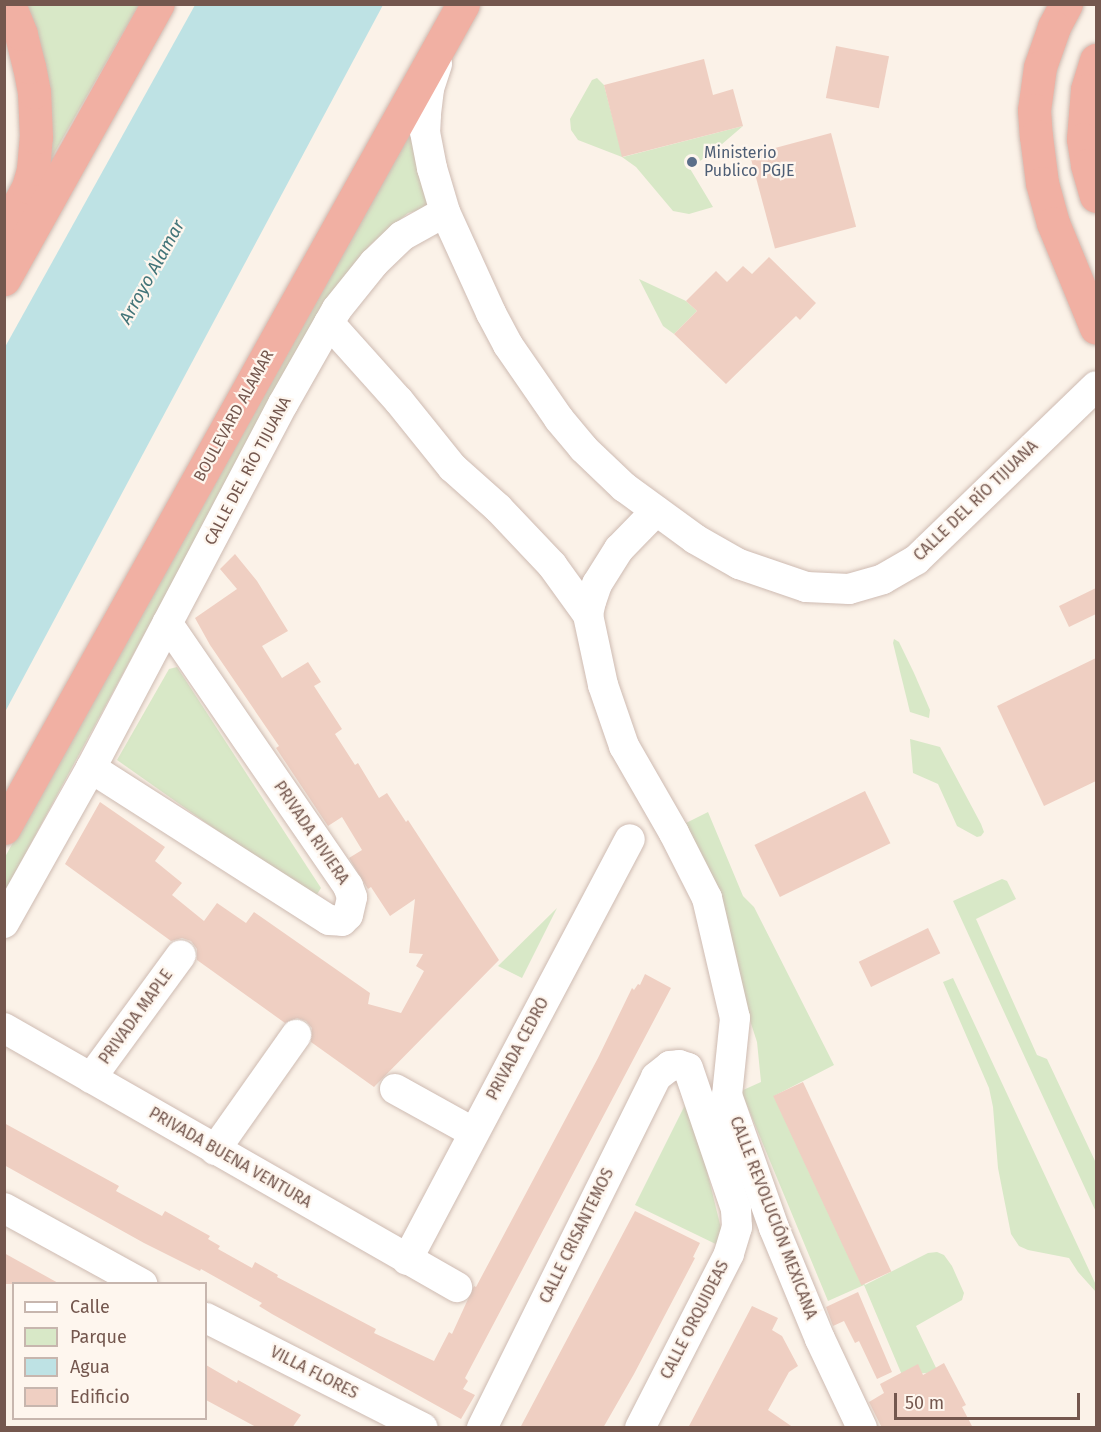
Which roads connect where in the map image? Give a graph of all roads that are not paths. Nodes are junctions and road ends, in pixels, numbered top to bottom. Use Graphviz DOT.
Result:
graph roads {
  1 [pos="9,4"];
  2 [pos="158,4"];
  3 [pos="462,4"];
  4 [pos="1066,4"];
  5 [pos="447,36"];
  6 [pos="1096,60"];
  7 [pos="70,161"];
  8 [pos="1096,196"];
  9 [pos="445,212"];
  10 [pos="4,231"];
  11 [pos="4,254"];
  12 [pos="4,279"];
  13 [pos="329,322"];
  14 [pos="1096,328"];
  15 [pos="1096,386"];
  16 [pos="656,511"];
  17 [pos="588,615"];
  18 [pos="167,623"];
  19 [pos="91,768"];
  20 [pos="4,828"];
  21 [pos="630,839"];
  22 [pos="4,924"];
  23 [pos="181,955"];
  24 [pos="4,1028"];
  25 [pos="296,1035"];
  26 [pos="688,1068"];
  27 [pos="91,1078"];
  28 [pos="395,1089"];
  29 [pos="473,1132"];
  30 [pos="215,1149"];
  31 [pos="4,1208"];
  32 [pos="407,1260"];
  33 [pos="138,1282"];
  34 [pos="457,1287"];
  35 [pos="207,1319"];
  36 [pos="423,1428"];
  37 [pos="482,1428"];
  38 [pos="640,1428"];
  39 [pos="862,1428"];
  1 -- 10 [label="highway"];
  2 -- 7 [label="highway"];
  3 -- 5 [label="highway, BOULEVARD ALAMAR"];
  4 -- 14 [label="highway"];
  5 -- 9 [label="street"];
  5 -- 20 [label="highway, BOULEVARD ALAMAR"];
  6 -- 8 [label="highway"];
  7 -- 11 [label="highway"];
  7 -- 12 [label="highway"];
  9 -- 13 [label="street, CALLE DEL RÍO TIJUANA"];
  9 -- 16 [label="street, CALLE DEL RÍO TIJUANA"];
  13 -- 17 [label="street"];
  13 -- 18 [label="street, CALLE DEL RÍO TIJUANA"];
  15 -- 16 [label="street, CALLE DEL RÍO TIJUANA"];
  16 -- 17 [label="street, CALLE REVOLUCIÓN MEXICANA"];
  17 -- 39 [label="street, CALLE REVOLUCIÓN MEXICANA"];
  18 -- 19 [label="street, CALLE DEL RÍO TIJUANA"];
  18 -- 19 [label="street, PRIVADA RIVIERA"];
  19 -- 22 [label="street, CALLE DEL RÍO TIJUANA"];
  21 -- 29 [label="street, PRIVADA CEDRO"];
  23 -- 27 [label="street, PRIVADA MAPLE"];
  24 -- 27 [label="street, PRIVADA BUENA VENTURA"];
  25 -- 30 [label="street"];
  26 -- 37 [label="street, CALLE CRISANTEMOS"];
  26 -- 38 [label="street, CALLE ORQUIDEAS"];
  27 -- 30 [label="street, PRIVADA BUENA VENTURA"];
  28 -- 29 [label="street"];
  29 -- 32 [label="street, PRIVADA CEDRO"];
  30 -- 32 [label="street, PRIVADA BUENA VENTURA"];
  31 -- 33 [label="street"];
  32 -- 34 [label="street, PRIVADA BUENA VENTURA"];
  35 -- 36 [label="street, VILLA FLORES"];
}
